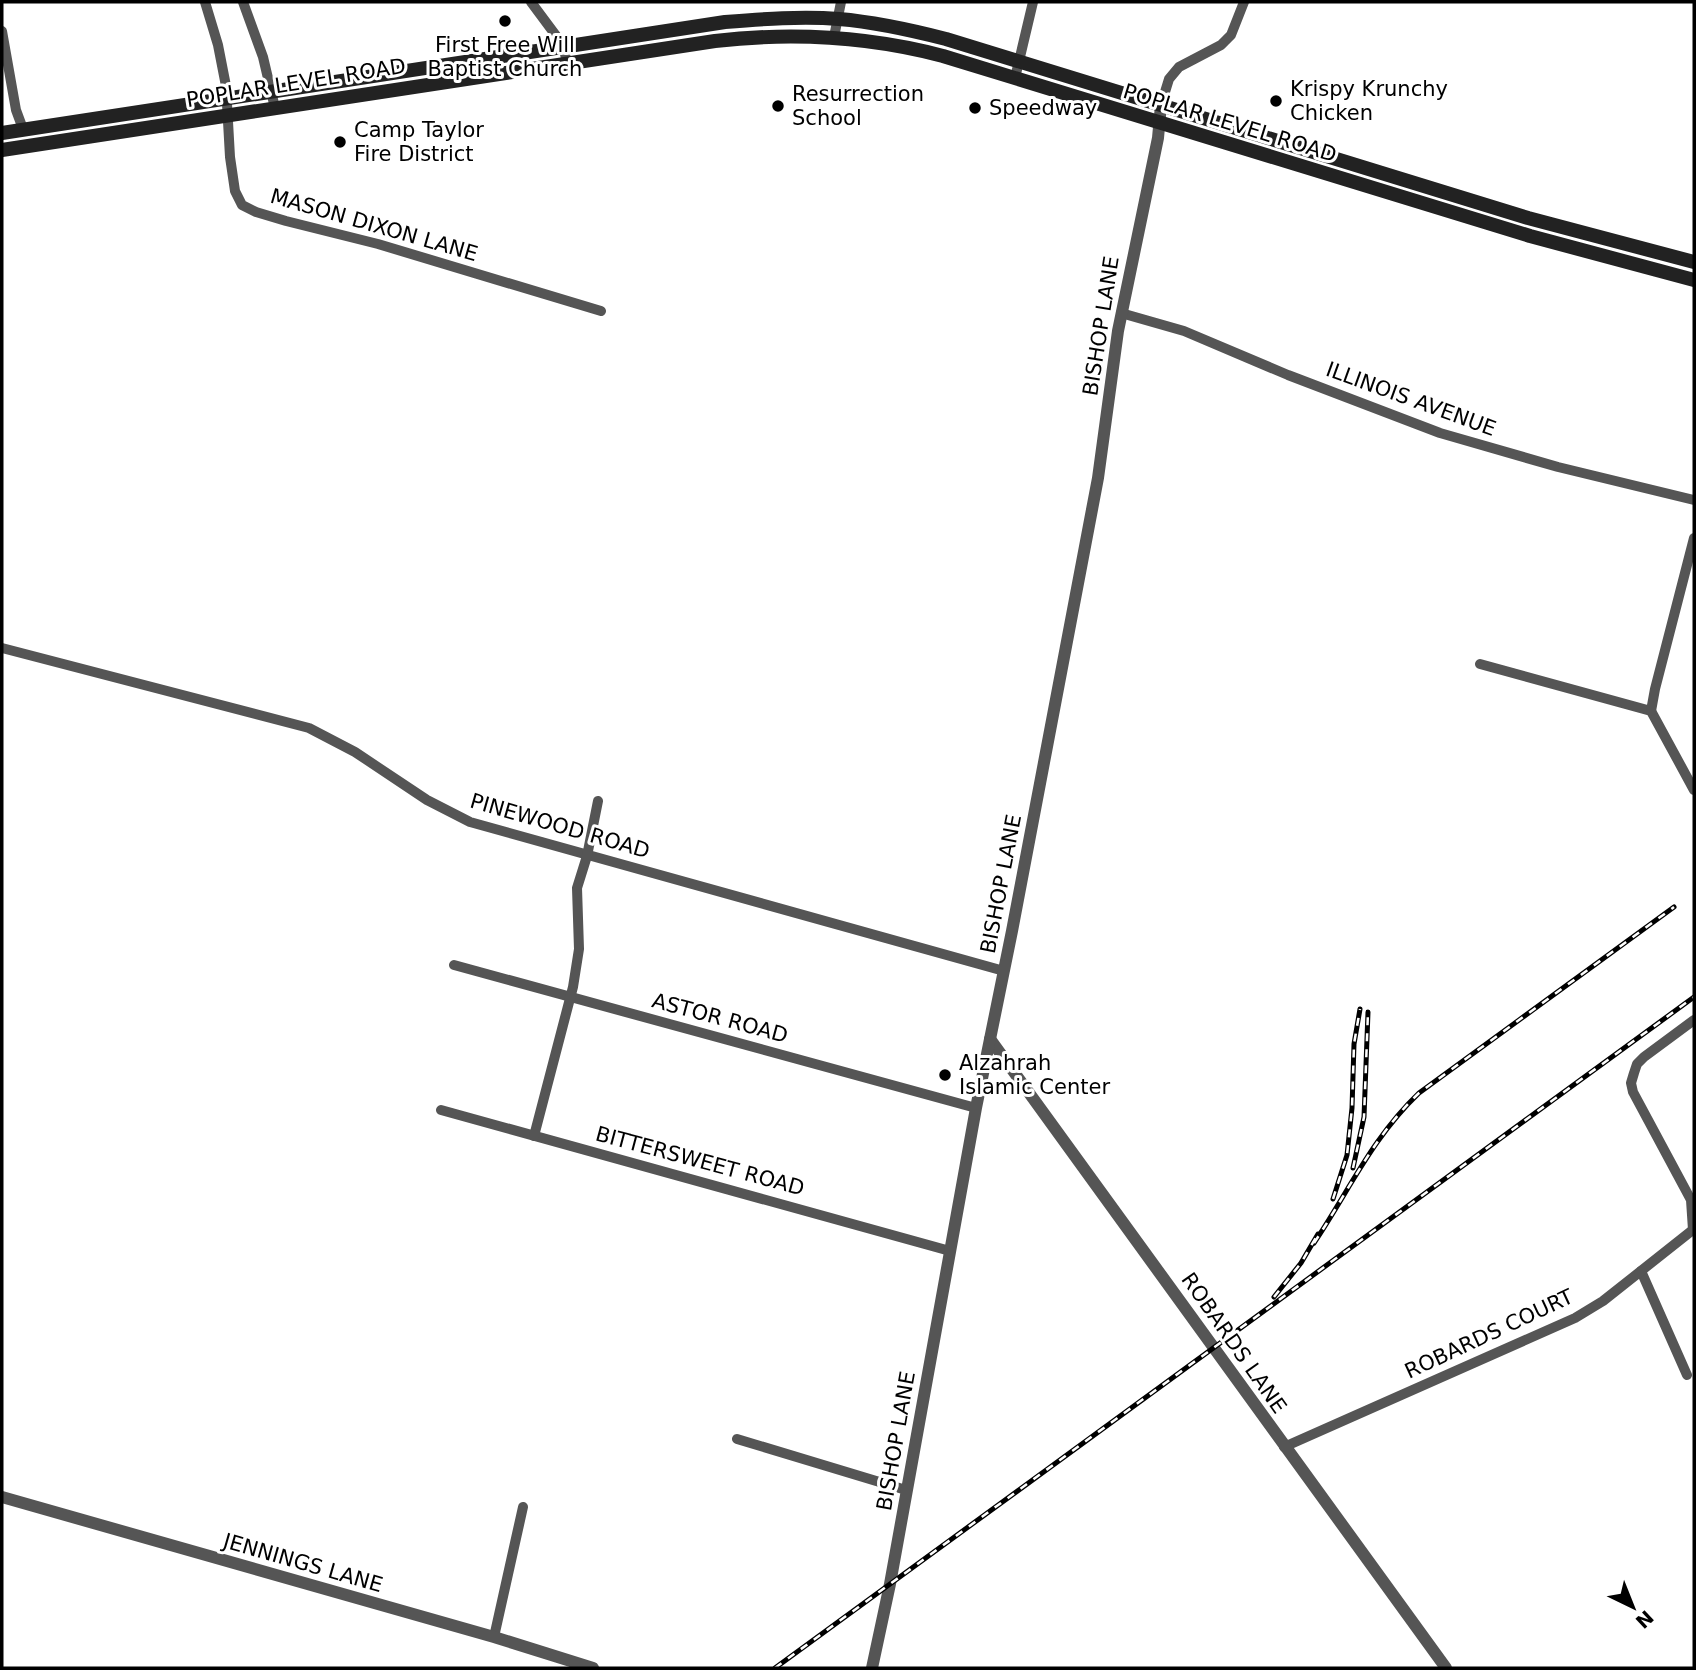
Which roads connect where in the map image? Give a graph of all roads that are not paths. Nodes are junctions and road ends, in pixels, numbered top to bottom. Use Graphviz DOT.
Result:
graph roads {
  1 [pos="205,2"];
  2 [pos="243,2"];
  3 [pos="531,2"];
  4 [pos="841,2"];
  5 [pos="1033,2"];
  6 [pos="1244,2"];
  7 [pos="838,19"];
  8 [pos="2,31"];
  9 [pos="834,37"];
  10 [pos="563,45"];
  11 [pos="1020,61"];
  12 [pos="567,63"];
  13 [pos="1015,78"];
  14 [pos="272,90"];
  15 [pos="227,98"];
  16 [pos="1161,105"];
  17 [pos="275,108"];
  18 [pos="228,115"];
  19 [pos="1159,123"];
  20 [pos="23,129"];
  21 [pos="2,133"];
  22 [pos="2,150"];
  23 [pos="1694,262"];
  24 [pos="1694,280"];
  25 [pos="601,312"];
  26 [pos="1121,313"];
  27 [pos="1694,500"];
  28 [pos="1694,538"];
  29 [pos="2,648"];
  30 [pos="1480,664"];
  31 [pos="1651,711"];
  32 [pos="1694,790"];
  33 [pos="598,801"];
  34 [pos="587,856"];
  35 [pos="454,965"];
  36 [pos="1004,971"];
  37 [pos="570,996"];
  38 [pos="1694,1020"];
  39 [pos="990,1039"];
  40 [pos="976,1108"];
  41 [pos="441,1110"];
  42 [pos="534,1136"];
  43 [pos="1693,1229"];
  44 [pos="950,1251"];
  45 [pos="1641,1271"];
  46 [pos="1687,1375"];
  47 [pos="737,1439"];
  48 [pos="1284,1447"];
  49 [pos="906,1490"];
  50 [pos="2,1497"];
  51 [pos="523,1507"];
  52 [pos="494,1637"];
  53 [pos="593,1668"];
  54 [pos="872,1668"];
  55 [pos="1446,1668"];
  1 -- 15 [label="street, MASON DIXON LANE"];
  2 -- 14 [label="street"];
  3 -- 10 [label="street"];
  4 -- 7 [label="street"];
  5 -- 11 [label="street"];
  6 -- 16 [label="street"];
  7 -- 9 [label="street"];
  7 -- 10 [label="main road, POPLAR LEVEL ROAD"];
  7 -- 11 [label="main road, POPLAR LEVEL ROAD"];
  8 -- 20 [label="street"];
  9 -- 12 [label="main road, POPLAR LEVEL ROAD"];
  9 -- 13 [label="main road, POPLAR LEVEL ROAD"];
  10 -- 12 [label="street"];
  10 -- 14 [label="main road, POPLAR LEVEL ROAD"];
  11 -- 13 [label="street"];
  11 -- 16 [label="main road, POPLAR LEVEL ROAD"];
  12 -- 17 [label="main road, POPLAR LEVEL ROAD"];
  13 -- 19 [label="main road, POPLAR LEVEL ROAD"];
  14 -- 15 [label="main road, POPLAR LEVEL ROAD"];
  14 -- 17 [label="street"];
  15 -- 18 [label="street, MASON DIXON LANE"];
  15 -- 20 [label="main road, POPLAR LEVEL ROAD"];
  16 -- 19 [label="street, BISHOP LANE"];
  16 -- 23 [label="main road, POPLAR LEVEL ROAD"];
  17 -- 18 [label="main road, POPLAR LEVEL ROAD"];
  18 -- 22 [label="main road, POPLAR LEVEL ROAD"];
  18 -- 25 [label="street, MASON DIXON LANE"];
  19 -- 24 [label="main road, POPLAR LEVEL ROAD"];
  19 -- 26 [label="street, BISHOP LANE"];
  20 -- 21 [label="main road, POPLAR LEVEL ROAD"];
  26 -- 27 [label="street, ILLINOIS AVENUE"];
  26 -- 36 [label="street, BISHOP LANE"];
  28 -- 31 [label="street"];
  29 -- 34 [label="street, PINEWOOD ROAD"];
  30 -- 31 [label="street"];
  31 -- 32 [label="street"];
  33 -- 34 [label="street"];
  34 -- 36 [label="street, PINEWOOD ROAD"];
  34 -- 37 [label="street"];
  35 -- 37 [label="street, ASTOR ROAD"];
  36 -- 39 [label="street, BISHOP LANE"];
  37 -- 40 [label="street, ASTOR ROAD"];
  37 -- 42 [label="street"];
  38 -- 43 [label="street"];
  39 -- 40 [label="street, BISHOP LANE"];
  39 -- 48 [label="street, ROBARDS LANE"];
  40 -- 44 [label="street, BISHOP LANE"];
  41 -- 42 [label="street, BITTERSWEET ROAD"];
  42 -- 44 [label="street, BITTERSWEET ROAD"];
  43 -- 45 [label="street, ROBARDS COURT"];
  44 -- 49 [label="street, BISHOP LANE"];
  45 -- 46 [label="street"];
  45 -- 48 [label="street, ROBARDS COURT"];
  47 -- 49 [label="street"];
  48 -- 55 [label="street, ROBARDS LANE"];
  49 -- 54 [label="street, BISHOP LANE"];
  50 -- 52 [label="street, JENNINGS LANE"];
  51 -- 52 [label="street"];
  52 -- 53 [label="street, JENNINGS LANE"];
}
